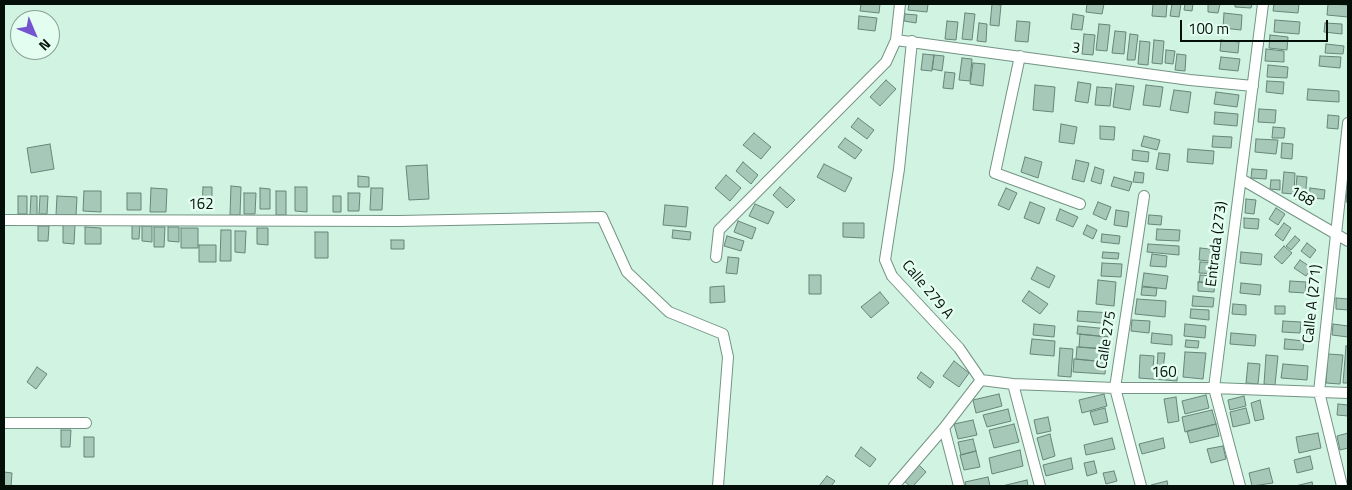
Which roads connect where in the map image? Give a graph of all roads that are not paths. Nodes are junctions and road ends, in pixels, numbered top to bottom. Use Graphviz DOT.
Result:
graph roads {
  1 [pos="900,4"];
  2 [pos="1263,4"];
  3 [pos="896,40"];
  4 [pos="912,41"];
  5 [pos="1020,56"];
  6 [pos="1252,86"];
  7 [pos="1348,123"];
  8 [pos="1240,179"];
  9 [pos="1144,196"];
  10 [pos="1080,204"];
  11 [pos="4,220"];
  12 [pos="1336,234"];
  13 [pos="1348,241"];
  14 [pos="716,257"];
  15 [pos="981,380"];
  16 [pos="1013,384"];
  17 [pos="1115,388"];
  18 [pos="1214,388"];
  19 [pos="1319,392"];
  20 [pos="1348,393"];
  21 [pos="4,423"];
  22 [pos="86,423"];
  23 [pos="944,428"];
  24 [pos="718,486"];
  25 [pos="894,486"];
  26 [pos="959,486"];
  27 [pos="1040,486"];
  28 [pos="1141,486"];
  29 [pos="1240,486"];
  30 [pos="1342,486"];
  1 -- 3 [label="street"];
  2 -- 6 [label="street, Entrada (273)"];
  3 -- 4 [label="street, 3"];
  3 -- 14 [label="street"];
  4 -- 5 [label="street, 3"];
  4 -- 15 [label="street, Calle 279 A"];
  5 -- 6 [label="street, 3"];
  5 -- 10 [label="street"];
  6 -- 8 [label="street, Entrada (273)"];
  7 -- 12 [label="street, Calle A (271)"];
  8 -- 12 [label="street, 168"];
  8 -- 18 [label="street, Entrada (273)"];
  9 -- 17 [label="street, Calle 275"];
  11 -- 24 [label="street, 162"];
  12 -- 13 [label="street, 168"];
  12 -- 19 [label="street, Calle A (271)"];
  15 -- 16 [label="street, 160"];
  15 -- 23 [label="street"];
  16 -- 17 [label="street, 160"];
  16 -- 27 [label="street"];
  17 -- 18 [label="street, 160"];
  17 -- 28 [label="street, Calle 275"];
  18 -- 19 [label="street, 160"];
  18 -- 29 [label="street, Entrada (273)"];
  19 -- 20 [label="street, 160"];
  19 -- 30 [label="street, Calle A (271)"];
  21 -- 22 [label="street"];
  23 -- 25 [label="street"];
  23 -- 26 [label="street"];
}
